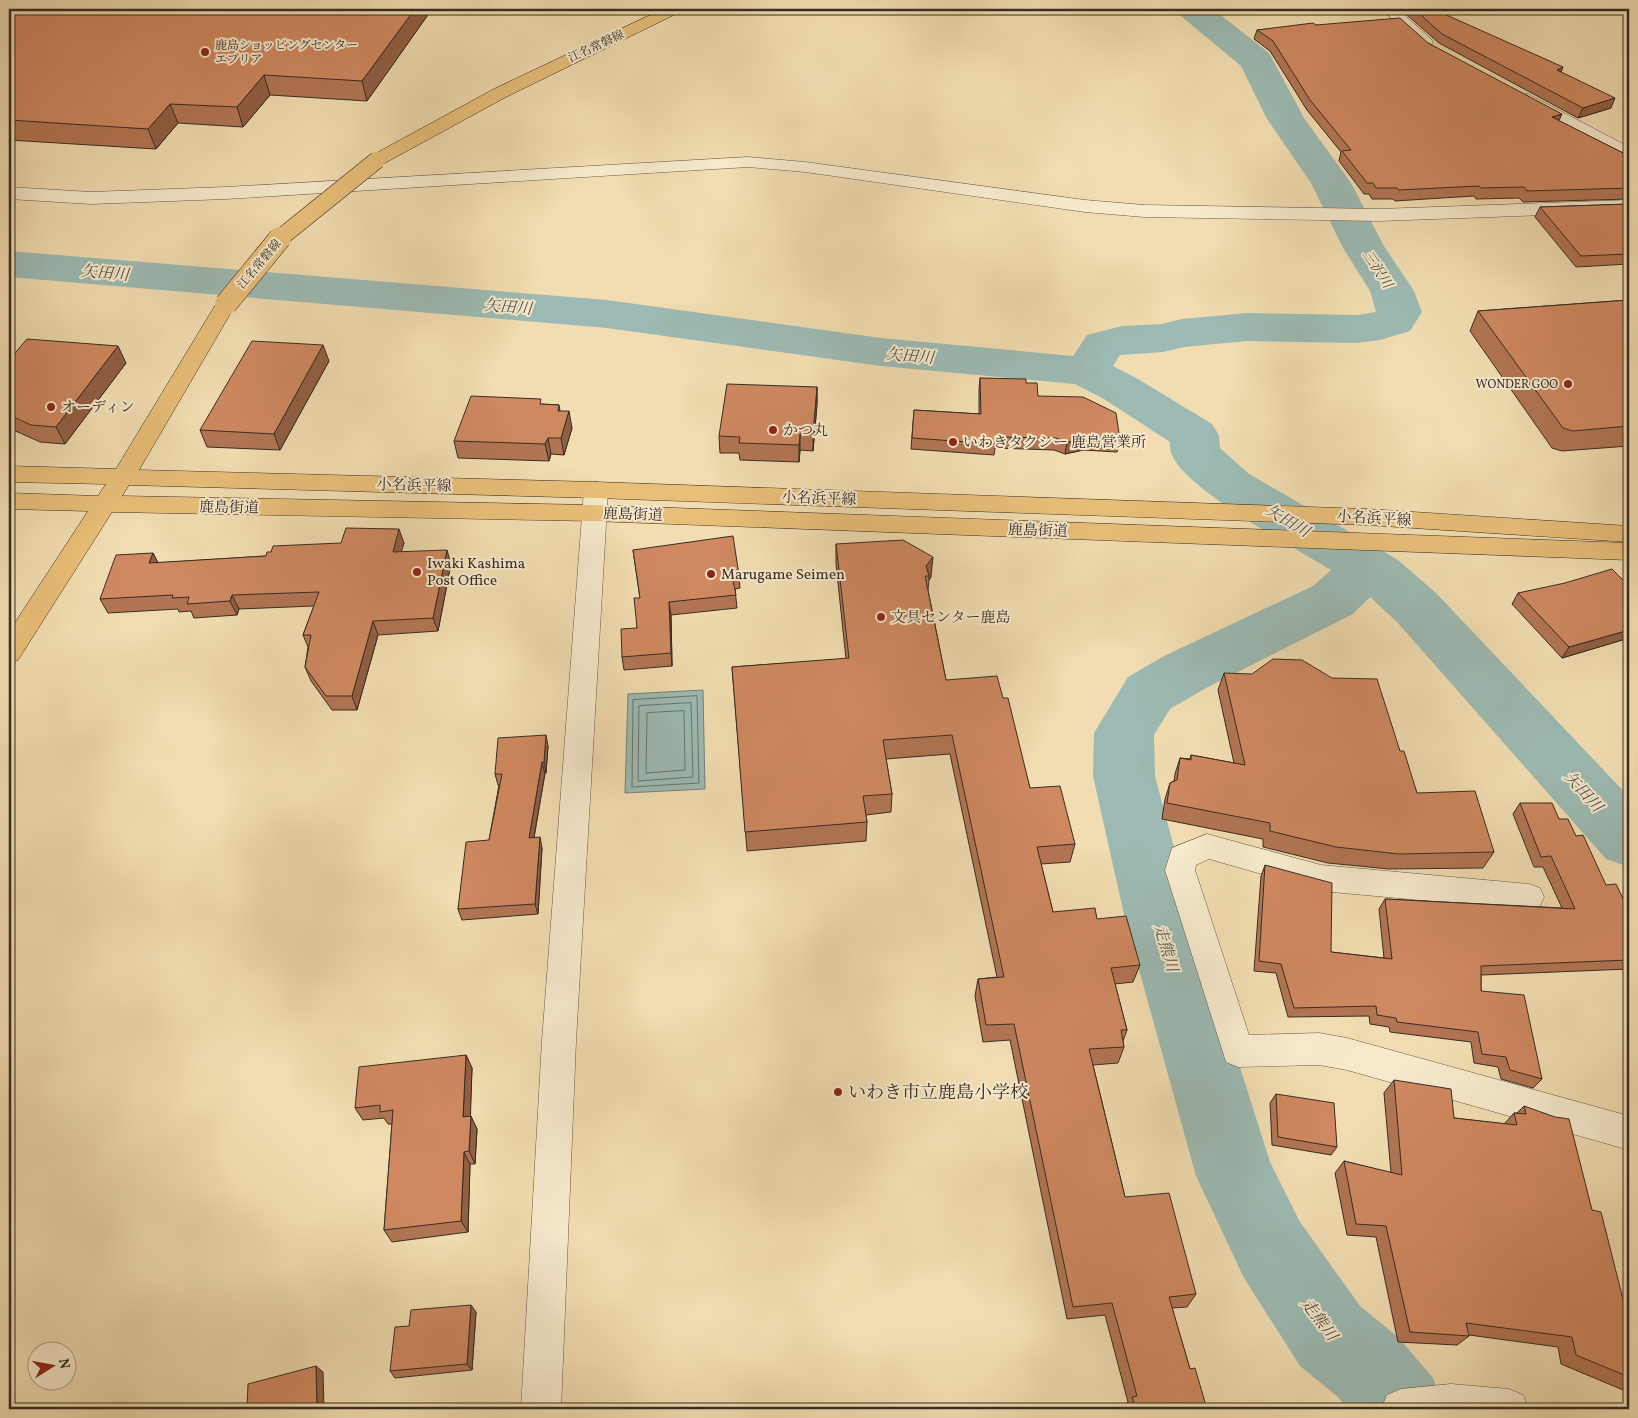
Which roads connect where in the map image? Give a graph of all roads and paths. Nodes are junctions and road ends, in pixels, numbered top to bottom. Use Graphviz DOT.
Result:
graph roads {
  1 [pos="675,9"];
  2 [pos="1390,9"];
  3 [pos="1440,52"];
  4 [pos="1517,93"];
  5 [pos="1629,154"];
  6 [pos="9,194"];
  7 [pos="1629,206"];
  8 [pos="9,474"];
  9 [pos="122,478"];
  10 [pos="9,501"];
  11 [pos="594,501"];
  12 [pos="105,504"];
  13 [pos="1629,534"];
  14 [pos="1258,538"];
  15 [pos="1629,552"];
  16 [pos="9,653"];
  17 [pos="1529,897"];
  18 [pos="1629,1133"];
  19 [pos="1410,1408"];
  20 [pos="541,1409"];
  21 [pos="1509,1409"];
  1 -- 9 [label="main road, 江名常磐線, bridge"];
  2 -- 3 [label="street"];
  4 -- 5 [label="street"];
  6 -- 7 [label="street"];
  8 -- 9 [label="main road, 小名浜平線"];
  9 -- 11 [label="main road, 小名浜平線"];
  9 -- 12 [label="main road, 江名常磐線"];
  10 -- 12 [label="main road, 鹿島街道"];
  11 -- 12 [label="main road, 鹿島街道"];
  11 -- 13 [label="main road, 小名浜平線"];
  11 -- 14 [label="main road, 鹿島街道"];
  11 -- 20 [label="street"];
  12 -- 16 [label="main road, 江名常磐線"];
  14 -- 15 [label="main road, 小名浜平線"];
  17 -- 18 [label="street"];
  19 -- 21 [label="street"];
}
